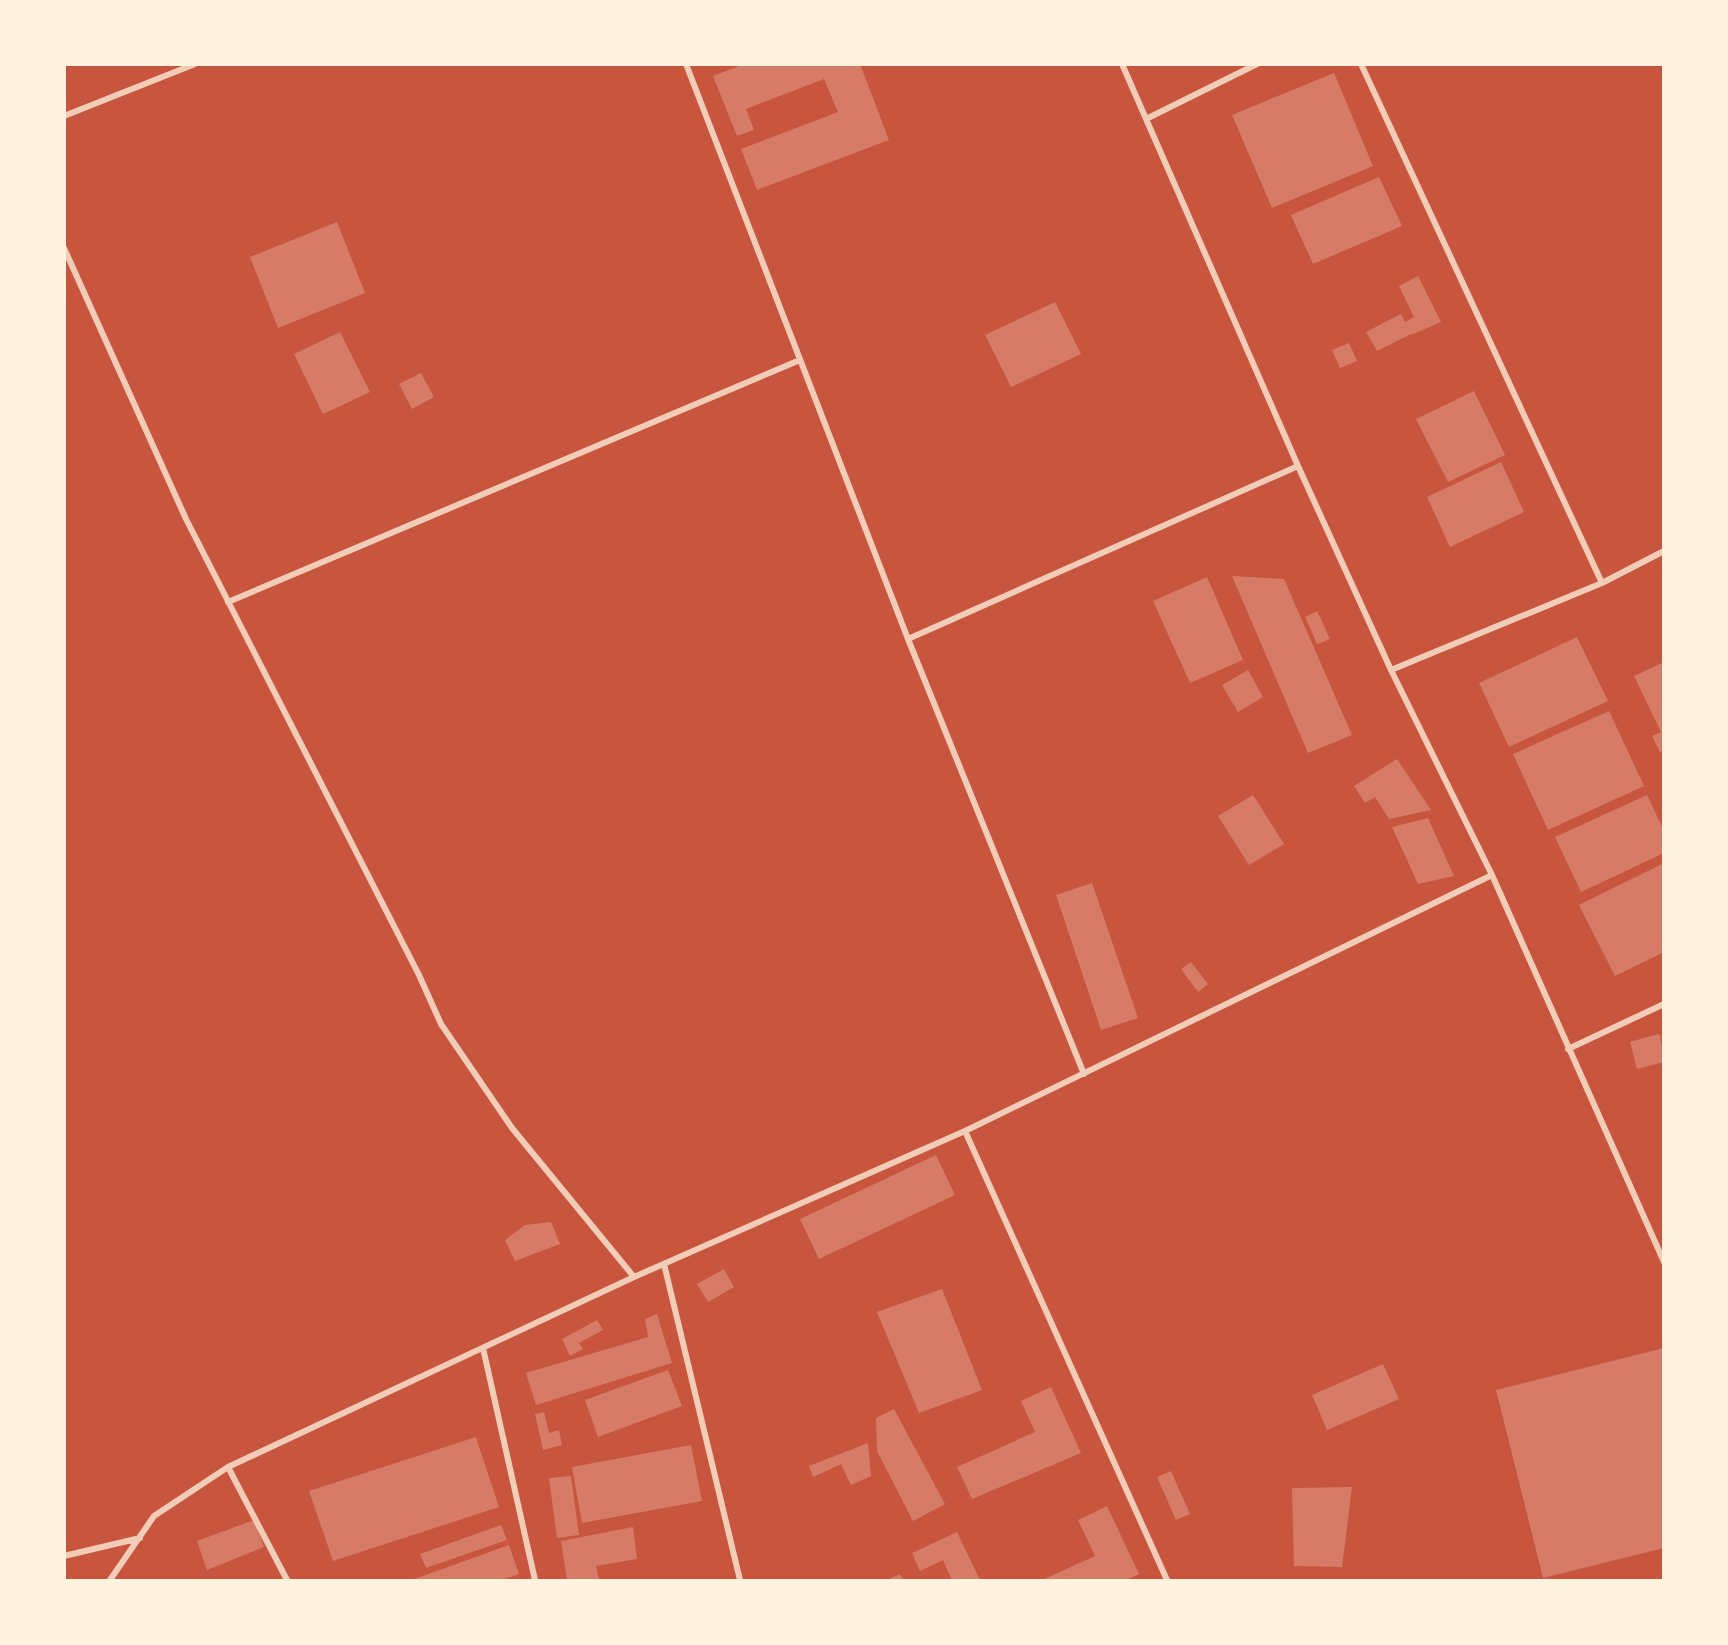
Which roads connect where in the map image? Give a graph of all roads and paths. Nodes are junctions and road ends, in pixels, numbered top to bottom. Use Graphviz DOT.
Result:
graph roads {
  1 [pos="195,64"];
  2 [pos="686,64"];
  3 [pos="1122,64"];
  4 [pos="1257,64"];
  5 [pos="1361,64"];
  6 [pos="64,116"];
  7 [pos="1146,119"];
  8 [pos="64,248"];
  9 [pos="800,360"];
  10 [pos="1298,465"];
  11 [pos="1664,551"];
  12 [pos="1602,584"];
  13 [pos="228,602"];
  14 [pos="908,639"];
  15 [pos="1391,670"];
  16 [pos="1492,875"];
  17 [pos="1664,1004"];
  18 [pos="1568,1049"];
  19 [pos="1084,1074"];
  20 [pos="965,1131"];
  21 [pos="1664,1262"];
  22 [pos="664,1264"];
  23 [pos="634,1277"];
  24 [pos="483,1348"];
  25 [pos="228,1467"];
  26 [pos="140,1538"];
  27 [pos="64,1556"];
  28 [pos="110,1581"];
  29 [pos="287,1581"];
  30 [pos="535,1581"];
  31 [pos="740,1581"];
  32 [pos="1167,1581"];
  1 -- 6 [label="street"];
  2 -- 9 [label="street"];
  3 -- 7 [label="street"];
  4 -- 7 [label="street"];
  5 -- 12 [label="street"];
  7 -- 10 [label="street"];
  8 -- 13 [label="street"];
  9 -- 13 [label="street"];
  9 -- 14 [label="street"];
  10 -- 14 [label="street"];
  10 -- 15 [label="street"];
  11 -- 12 [label="street"];
  12 -- 15 [label="street"];
  13 -- 23 [label="street"];
  14 -- 19 [label="street"];
  15 -- 16 [label="street"];
  16 -- 18 [label="street"];
  16 -- 19 [label="street"];
  17 -- 18 [label="street"];
  18 -- 21 [label="street"];
  19 -- 20 [label="street"];
  20 -- 22 [label="street"];
  20 -- 32 [label="street"];
  22 -- 23 [label="street"];
  22 -- 31 [label="street"];
  23 -- 24 [label="street"];
  24 -- 25 [label="street"];
  24 -- 30 [label="street"];
  25 -- 26 [label="street"];
  25 -- 29 [label="street"];
  26 -- 27 [label="street"];
  26 -- 28 [label="street"];
}
